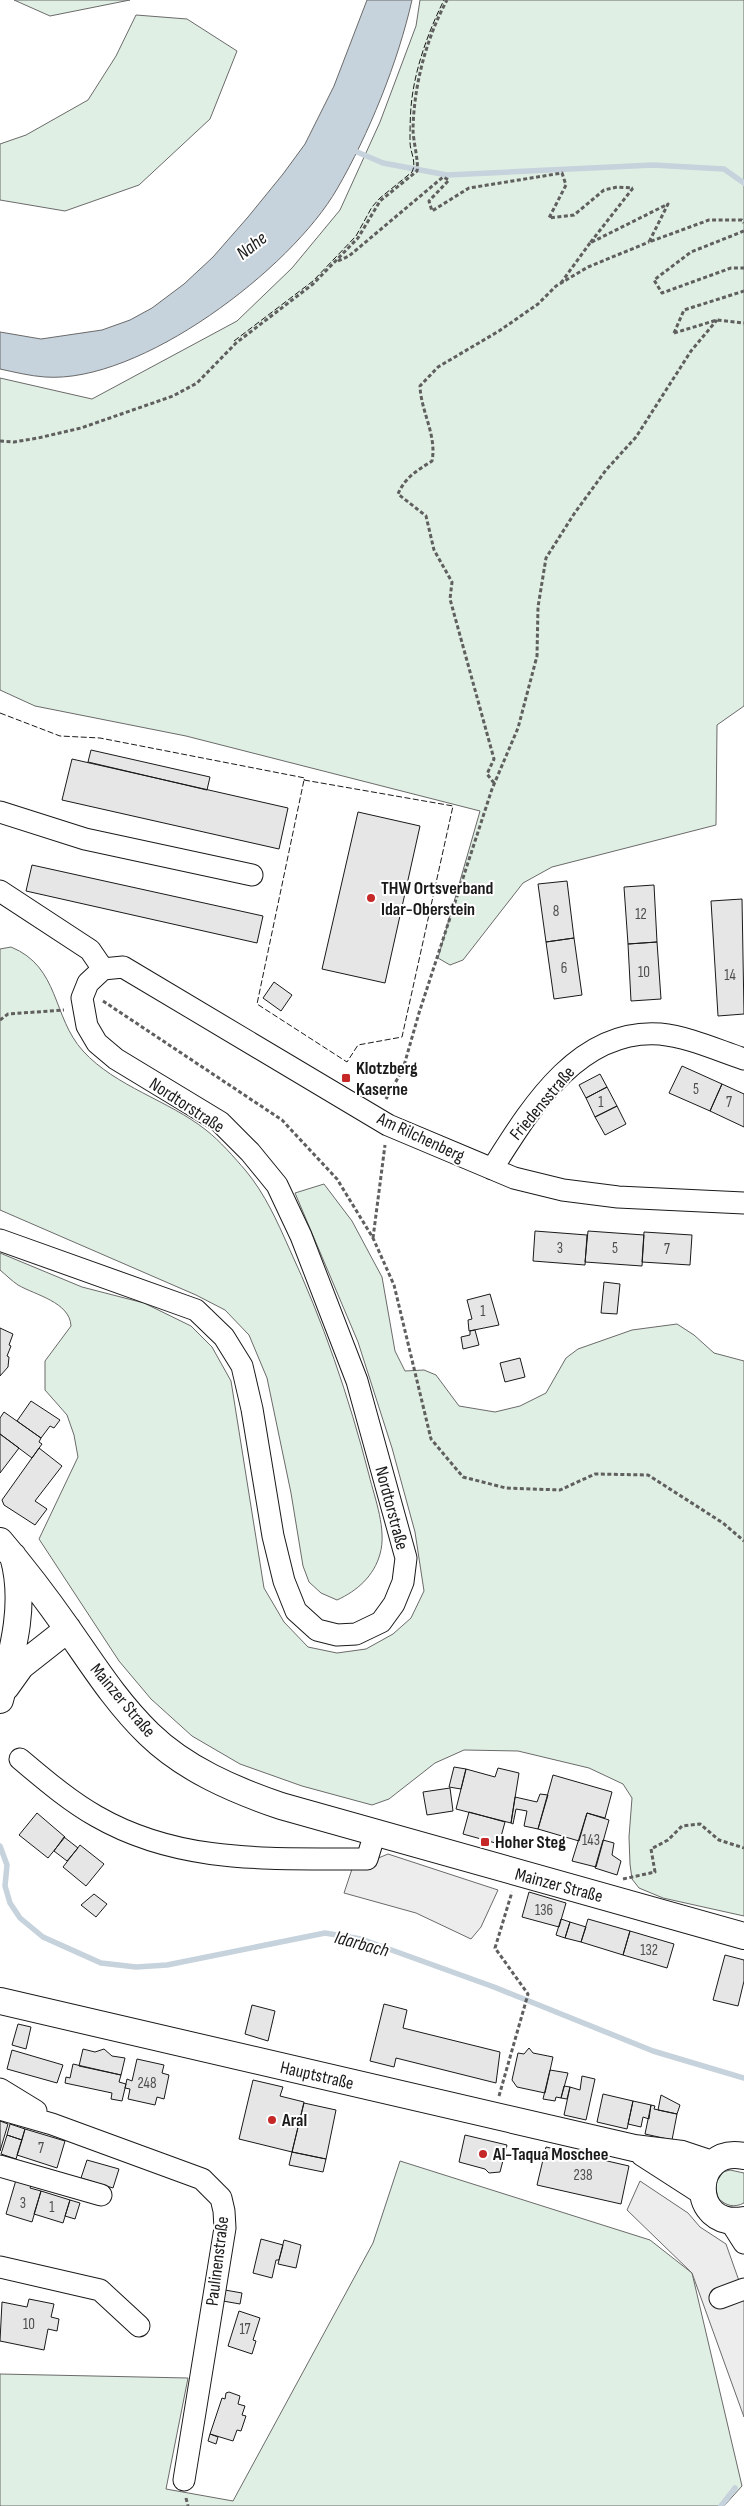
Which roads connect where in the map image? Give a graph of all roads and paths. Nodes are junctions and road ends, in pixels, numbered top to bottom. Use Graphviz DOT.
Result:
graph roads {
  1 [pos="447,0"];
  2 [pos="744,223"];
  3 [pos="744,231"];
  4 [pos="649,242"];
  5 [pos="590,243"];
  6 [pos="336,262"];
  7 [pos="744,268"];
  8 [pos="561,284"];
  9 [pos="744,291"];
  10 [pos="717,320"];
  11 [pos="744,324"];
  12 [pos="0,441"];
  13 [pos="494,783"];
  14 [pos="0,812"];
  15 [pos="252,875"];
  16 [pos="0,891"];
  17 [pos="103,969"];
  18 [pos="83,999"];
  19 [pos="0,1020"];
  20 [pos="744,1059"];
  21 [pos="386,1099"];
  22 [pos="388,1125"];
  23 [pos="492,1169"];
  24 [pos="744,1203"];
  25 [pos="373,1238"];
  26 [pos="0,1240"];
  27 [pos="744,1541"];
  28 [pos="6,1548"];
  29 [pos="68,1629"];
  30 [pos="15,1639"];
  31 [pos="0,1699"];
  32 [pos="20,1759"];
  33 [pos="375,1833"];
  34 [pos="744,1848"];
  35 [pos="517,1874"];
  36 [pos="614,1900"];
  37 [pos="744,1936"];
  38 [pos="0,2001"];
  39 [pos="0,2089"];
  40 [pos="0,2109"];
  41 [pos="493,2116"];
  42 [pos="52,2124"];
  43 [pos="634,2148"];
  44 [pos="744,2156"];
  45 [pos="712,2164"];
  46 [pos="0,2166"];
  47 [pos="702,2191"];
  48 [pos="100,2195"];
  49 [pos="737,2221"];
  50 [pos="744,2243"];
  51 [pos="0,2267"];
  52 [pos="744,2289"];
  53 [pos="720,2298"];
  54 [pos="139,2326"];
  55 [pos="184,2480"];
  1 -- 6 [label="path"];
  2 -- 4 [label="path"];
  3 -- 7 [label="path"];
  4 -- 5 [label="path"];
  4 -- 8 [label="path"];
  5 -- 6 [label="path"];
  5 -- 8 [label="path"];
  6 -- 12 [label="path"];
  8 -- 13 [label="path"];
  9 -- 10 [label="path"];
  10 -- 11 [label="path"];
  10 -- 13 [label="path"];
  13 -- 21 [label="path"];
  14 -- 15 [label="street"];
  16 -- 17 [label="street"];
  17 -- 18 [label="street"];
  17 -- 22 [label="street, Am Rilchenberg"];
  18 -- 19 [label="path"];
  18 -- 25 [label="path"];
  18 -- 26 [label="street, Nordtorstraße"];
  20 -- 23 [label="street, Friedensstraße"];
  22 -- 23 [label="street, Am Rilchenberg"];
  22 -- 25 [label="path"];
  23 -- 24 [label="street, Am Rilchenberg"];
  25 -- 27 [label="path"];
  28 -- 29 [label="main road, Mainzer Straße"];
  28 -- 30 [label="main road"];
  29 -- 30 [label="main road"];
  29 -- 31 [label="main road"];
  29 -- 33 [label="main road, Mainzer Straße"];
  30 -- 31 [label="main road"];
  32 -- 33 [label="street"];
  33 -- 35 [label="main road, Mainzer Straße"];
  34 -- 36 [label="path"];
  35 -- 36 [label="main road, Mainzer Straße"];
  35 -- 41 [label="path"];
  36 -- 37 [label="main road, Mainzer Straße"];
  38 -- 41 [label="main road, Hauptstraße"];
  39 -- 42 [label="street, Paulinenstraße"];
  40 -- 42 [label="street, Paulinenstraße"];
  41 -- 43 [label="main road, Hauptstraße"];
  42 -- 55 [label="street, Paulinenstraße"];
  43 -- 45 [label="main road, Hauptstraße"];
  43 -- 47 [label="main road, Hauptstraße"];
  44 -- 45 [label="main road"];
  45 -- 47 [label="main road"];
  46 -- 48 [label="street"];
  47 -- 49 [label="main road"];
  49 -- 50 [label="street"];
  51 -- 54 [label="street"];
  52 -- 53 [label="street"];
}
